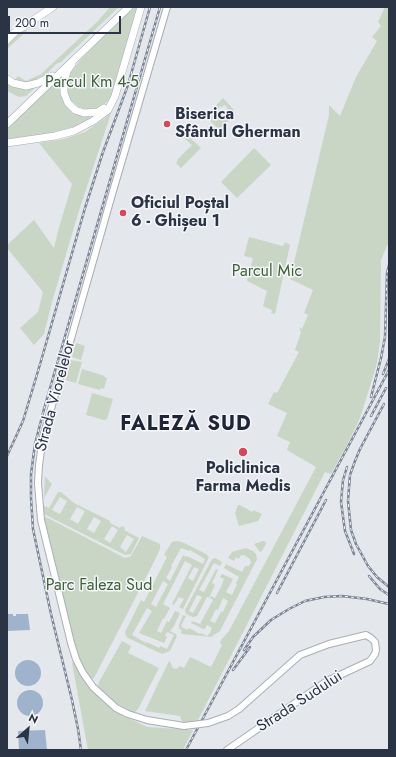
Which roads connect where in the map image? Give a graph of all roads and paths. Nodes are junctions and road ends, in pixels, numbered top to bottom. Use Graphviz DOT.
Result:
graph roads {
  1 [pos="53,7"];
  2 [pos="124,7"];
  3 [pos="129,7"];
  4 [pos="140,7"];
  5 [pos="167,7"];
  6 [pos="109,24"];
  7 [pos="7,39"];
  8 [pos="81,52"];
  9 [pos="52,76"];
  10 [pos="7,79"];
  11 [pos="114,96"];
  12 [pos="98,112"];
  13 [pos="7,118"];
  14 [pos="93,120"];
  15 [pos="7,124"];
  16 [pos="7,143"];
  17 [pos="300,654"];
  18 [pos="226,750"];
  1 -- 7 [label="main road"];
  2 -- 6 [label="main road"];
  3 -- 6 [label="main road"];
  4 -- 11 [label="main road"];
  5 -- 17 [label="street, Strada Viorelelor, bridge"];
  6 -- 8 [label="main road"];
  6 -- 9 [label="main road"];
  8 -- 12 [label="main road"];
  8 -- 15 [label="main road"];
  9 -- 10 [label="main road"];
  9 -- 13 [label="main road"];
  11 -- 12 [label="main road"];
  11 -- 14 [label="main road"];
  12 -- 14 [label="main road"];
  14 -- 16 [label="main road"];
  17 -- 18 [label="street, Strada Sudului"];
}
